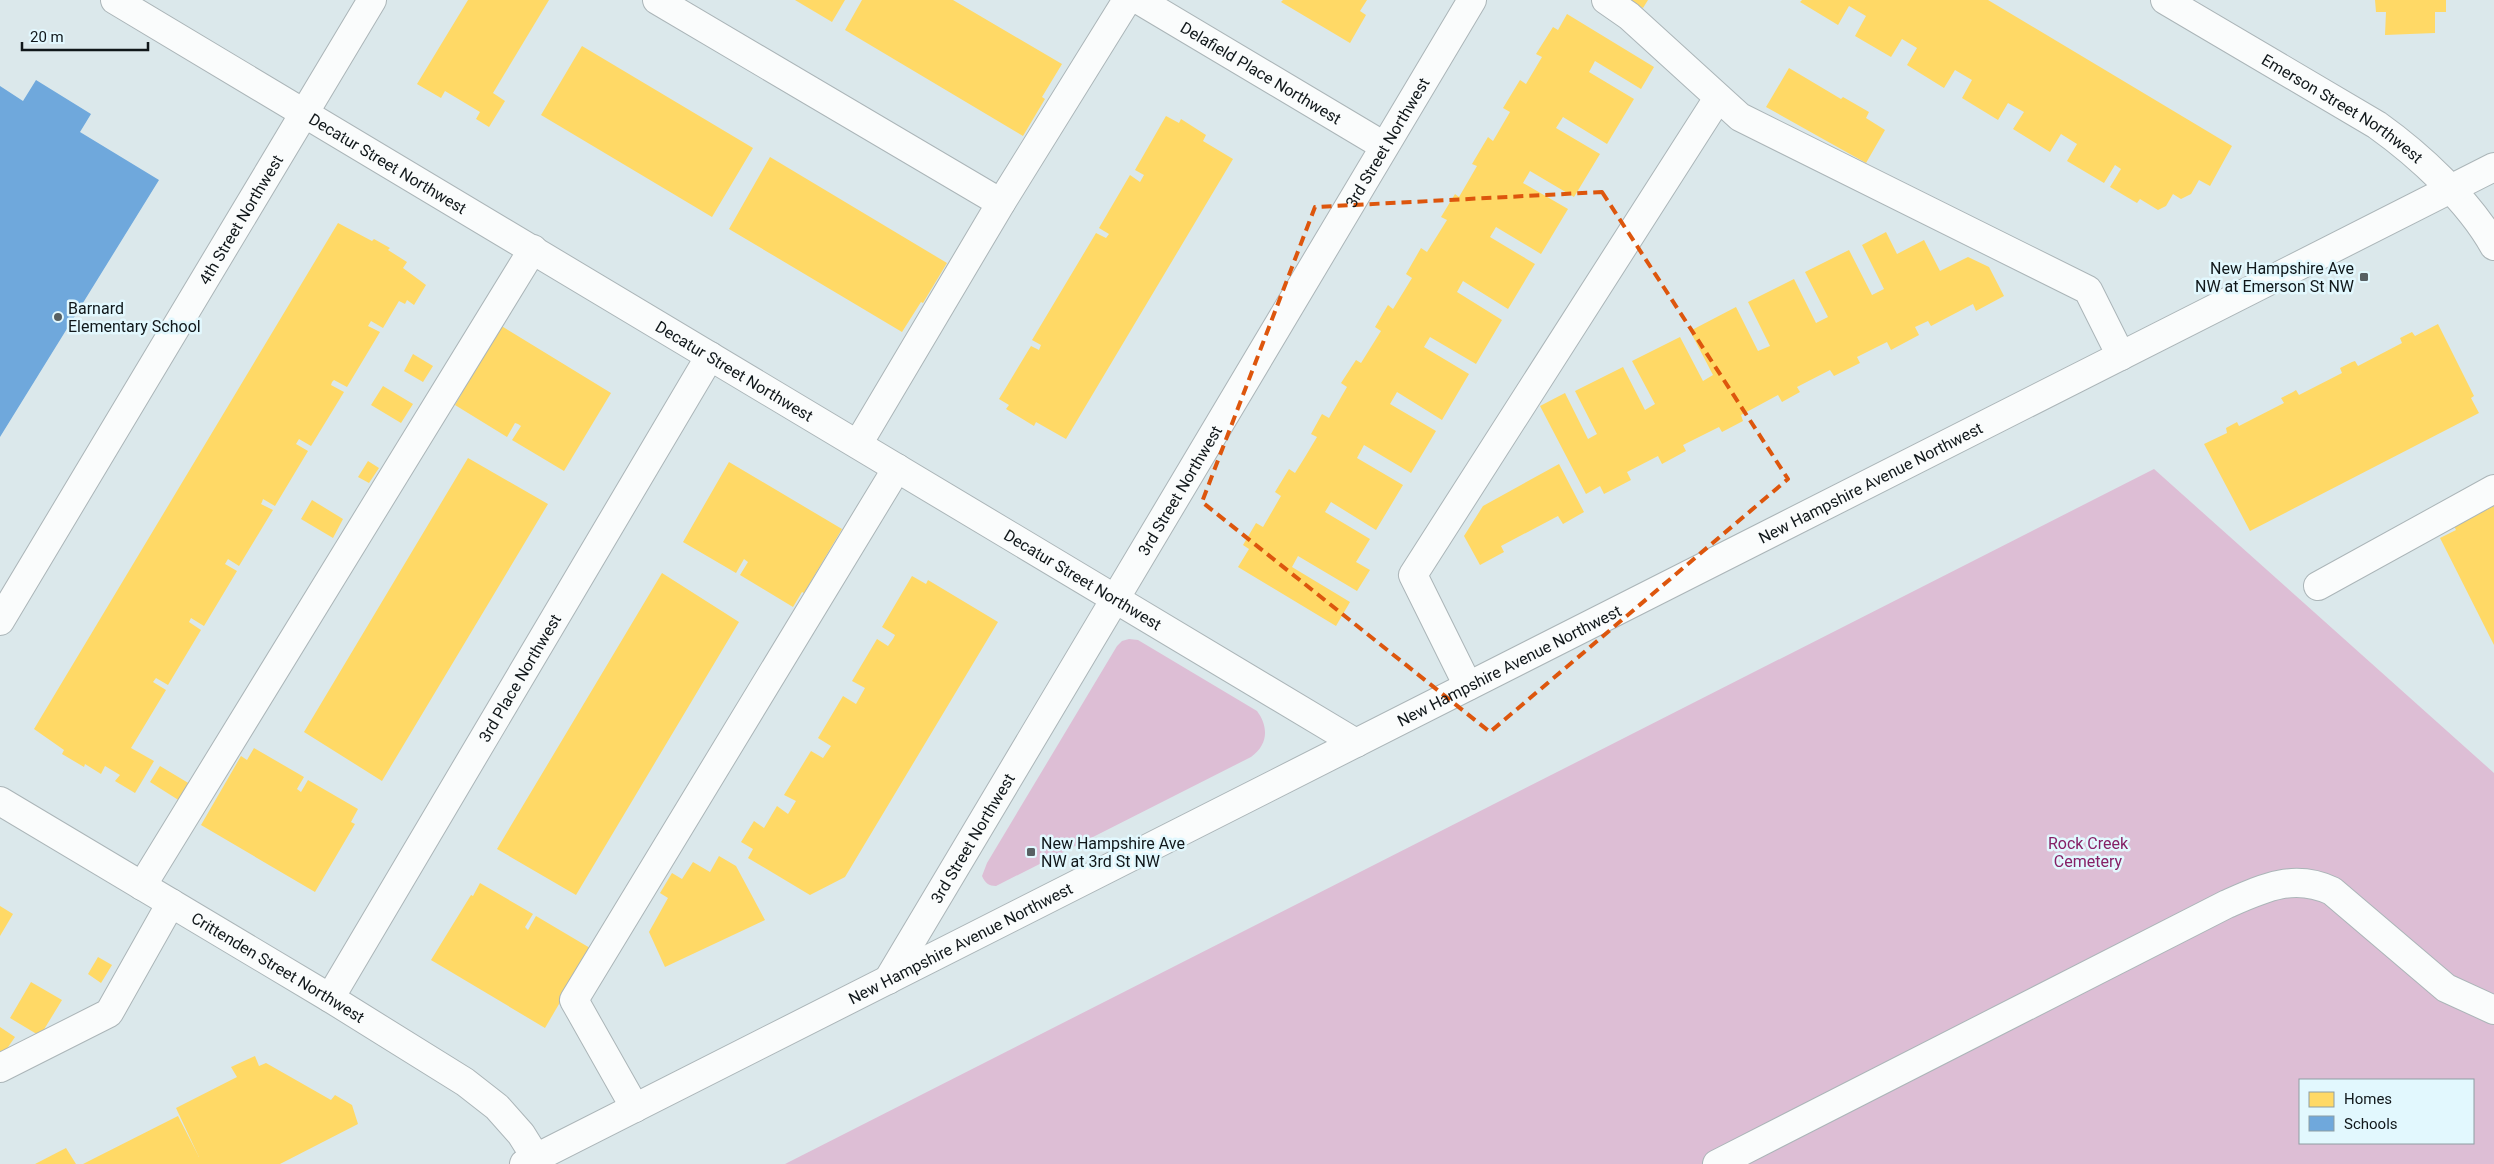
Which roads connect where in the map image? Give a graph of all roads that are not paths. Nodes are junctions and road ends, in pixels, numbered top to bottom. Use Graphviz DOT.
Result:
graph roads {
  1 [pos="114,0"];
  2 [pos="372,0"];
  3 [pos="657,0"];
  4 [pos="1127,0"];
  5 [pos="1139,0"];
  6 [pos="1472,0"];
  7 [pos="1606,0"];
  8 [pos="2165,0"];
  9 [pos="1718,98"];
  10 [pos="304,113"];
  11 [pos="1384,146"];
  12 [pos="2494,167"];
  13 [pos="2450,190"];
  14 [pos="1000,202"];
  15 [pos="2494,246"];
  16 [pos="532,249"];
  17 [pos="710,356"];
  18 [pos="2121,356"];
  19 [pos="858,444"];
  20 [pos="897,468"];
  21 [pos="2494,489"];
  22 [pos="2318,586"];
  23 [pos="1115,597"];
  24 [pos="0,620"];
  25 [pos="1468,686"];
  26 [pos="1356,743"];
  27 [pos="0,802"];
  28 [pos="142,886"];
  29 [pos="171,903"];
  30 [pos="888,980"];
  31 [pos="330,998"];
  32 [pos="2494,1010"];
  33 [pos="0,1068"];
  34 [pos="635,1108"];
  35 [pos="530,1161"];
  36 [pos="1717,1164"];
  1 -- 10 [label="street, Decatur Street Northwest"];
  2 -- 10 [label="street, 4th Street Northwest"];
  3 -- 14 [label="street"];
  4 -- 14 [label="street"];
  5 -- 11 [label="street, Delafield Place Northwest"];
  6 -- 11 [label="street, 3rd Street Northwest"];
  7 -- 9 [label="street"];
  8 -- 13 [label="street, Emerson Street Northwest"];
  9 -- 18 [label="street"];
  9 -- 25 [label="street"];
  10 -- 16 [label="street, Decatur Street Northwest"];
  10 -- 24 [label="street, 4th Street Northwest"];
  11 -- 23 [label="street, 3rd Street Northwest"];
  12 -- 13 [label="street, New Hampshire Avenue Northwest"];
  13 -- 15 [label="street, Emerson Street Northwest"];
  13 -- 18 [label="street, New Hampshire Avenue Northwest"];
  14 -- 19 [label="street"];
  16 -- 17 [label="street, Decatur Street Northwest"];
  16 -- 28 [label="street"];
  17 -- 19 [label="street, Decatur Street Northwest"];
  17 -- 31 [label="street, 3rd Place Northwest"];
  18 -- 25 [label="street, New Hampshire Avenue Northwest"];
  19 -- 20 [label="street, Decatur Street Northwest"];
  20 -- 23 [label="street, Decatur Street Northwest"];
  20 -- 34 [label="street"];
  21 -- 22 [label="street"];
  23 -- 26 [label="street, Decatur Street Northwest"];
  23 -- 30 [label="street, 3rd Street Northwest"];
  25 -- 26 [label="street, New Hampshire Avenue Northwest"];
  26 -- 30 [label="street, New Hampshire Avenue Northwest"];
  27 -- 28 [label="street, Crittenden Street Northwest"];
  28 -- 29 [label="street, Crittenden Street Northwest"];
  29 -- 31 [label="street, Crittenden Street Northwest"];
  29 -- 33 [label="street"];
  30 -- 34 [label="street, New Hampshire Avenue Northwest"];
  31 -- 35 [label="street, Crittenden Street Northwest"];
  32 -- 36 [label="street"];
  34 -- 35 [label="street, New Hampshire Avenue Northwest"];
}
